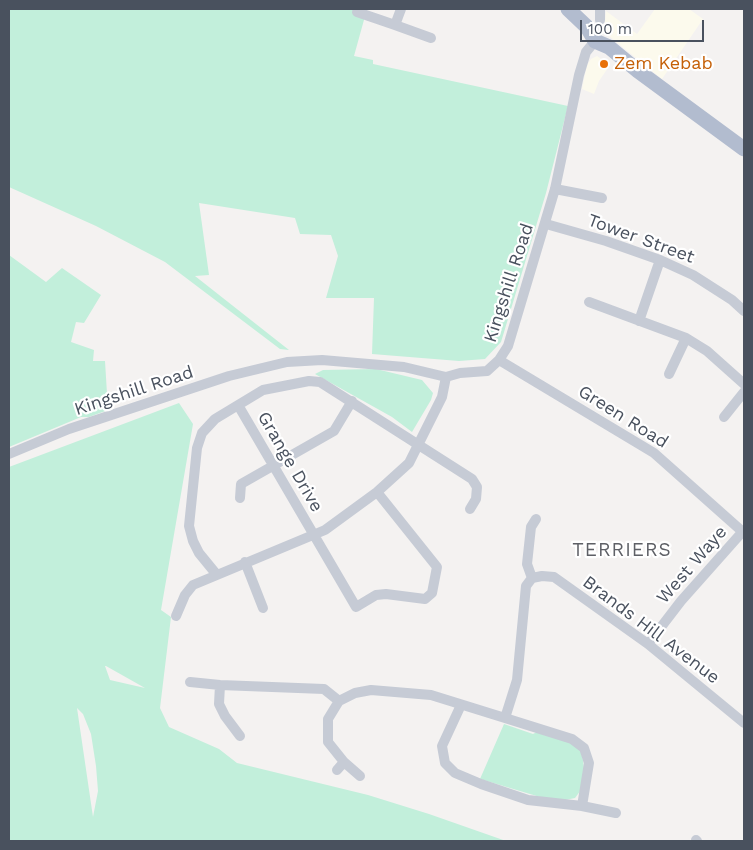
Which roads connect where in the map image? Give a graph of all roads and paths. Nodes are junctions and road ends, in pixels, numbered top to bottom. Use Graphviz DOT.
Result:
graph roads {
  1 [pos="402,9"];
  2 [pos="568,9"];
  3 [pos="600,9"];
  4 [pos="357,12"];
  5 [pos="600,20"];
  6 [pos="394,26"];
  7 [pos="431,38"];
  8 [pos="595,41"];
  9 [pos="744,149"];
  10 [pos="555,189"];
  11 [pos="602,198"];
  12 [pos="546,224"];
  13 [pos="660,260"];
  14 [pos="589,302"];
  15 [pos="744,311"];
  16 [pos="639,321"];
  17 [pos="686,338"];
  18 [pos="499,360"];
  19 [pos="669,374"];
  20 [pos="446,377"];
  21 [pos="744,384"];
  22 [pos="744,392"];
  23 [pos="352,401"];
  24 [pos="238,405"];
  25 [pos="724,416"];
  26 [pos="419,445"];
  27 [pos="9,454"];
  28 [pos="274,465"];
  29 [pos="377,492"];
  30 [pos="240,498"];
  31 [pos="470,509"];
  32 [pos="536,519"];
  33 [pos="744,532"];
  34 [pos="313,535"];
  35 [pos="245,562"];
  36 [pos="216,575"];
  37 [pos="532,578"];
  38 [pos="263,608"];
  39 [pos="176,616"];
  40 [pos="648,644"];
  41 [pos="190,682"];
  42 [pos="220,685"];
  43 [pos="339,701"];
  44 [pos="461,705"];
  45 [pos="506,718"];
  46 [pos="744,723"];
  47 [pos="240,736"];
  48 [pos="344,762"];
  49 [pos="337,770"];
  50 [pos="360,776"];
  51 [pos="582,806"];
  52 [pos="616,813"];
  1 -- 6 [label="street"];
  2 -- 8 [label="main road"];
  3 -- 5 [label="street"];
  4 -- 6 [label="street"];
  6 -- 7 [label="street"];
  8 -- 9 [label="main road"];
  8 -- 10 [label="street, Kingshill Road"];
  10 -- 11 [label="street"];
  10 -- 12 [label="street, Kingshill Road"];
  12 -- 13 [label="street, Tower Street"];
  12 -- 18 [label="street, Kingshill Road"];
  13 -- 15 [label="street, Tower Street"];
  13 -- 16 [label="street"];
  14 -- 16 [label="street"];
  16 -- 17 [label="street"];
  17 -- 19 [label="street"];
  17 -- 21 [label="street"];
  18 -- 20 [label="street, Kingshill Road"];
  18 -- 33 [label="street, Green Road"];
  20 -- 26 [label="street"];
  20 -- 27 [label="street, Kingshill Road"];
  22 -- 25 [label="street"];
  23 -- 24 [label="street"];
  23 -- 26 [label="street"];
  23 -- 28 [label="street"];
  24 -- 28 [label="street, Grange Drive"];
  24 -- 36 [label="street"];
  26 -- 29 [label="street"];
  26 -- 31 [label="street"];
  28 -- 30 [label="street"];
  28 -- 34 [label="street, Grange Drive"];
  29 -- 34 [label="street"];
  29 -- 34 [label="street, Grange Drive"];
  32 -- 37 [label="street"];
  33 -- 40 [label="street, West Waye"];
  34 -- 35 [label="street"];
  35 -- 36 [label="street"];
  35 -- 38 [label="street"];
  36 -- 39 [label="street"];
  37 -- 40 [label="street, Brands Hill Avenue"];
  37 -- 45 [label="street"];
  40 -- 46 [label="street, Brands Hill Avenue"];
  41 -- 42 [label="street"];
  42 -- 43 [label="street"];
  42 -- 47 [label="street"];
  43 -- 44 [label="street"];
  43 -- 48 [label="street"];
  44 -- 45 [label="street"];
  44 -- 51 [label="street"];
  45 -- 51 [label="street"];
  48 -- 49 [label="street"];
  48 -- 50 [label="street"];
  51 -- 52 [label="street"];
}
